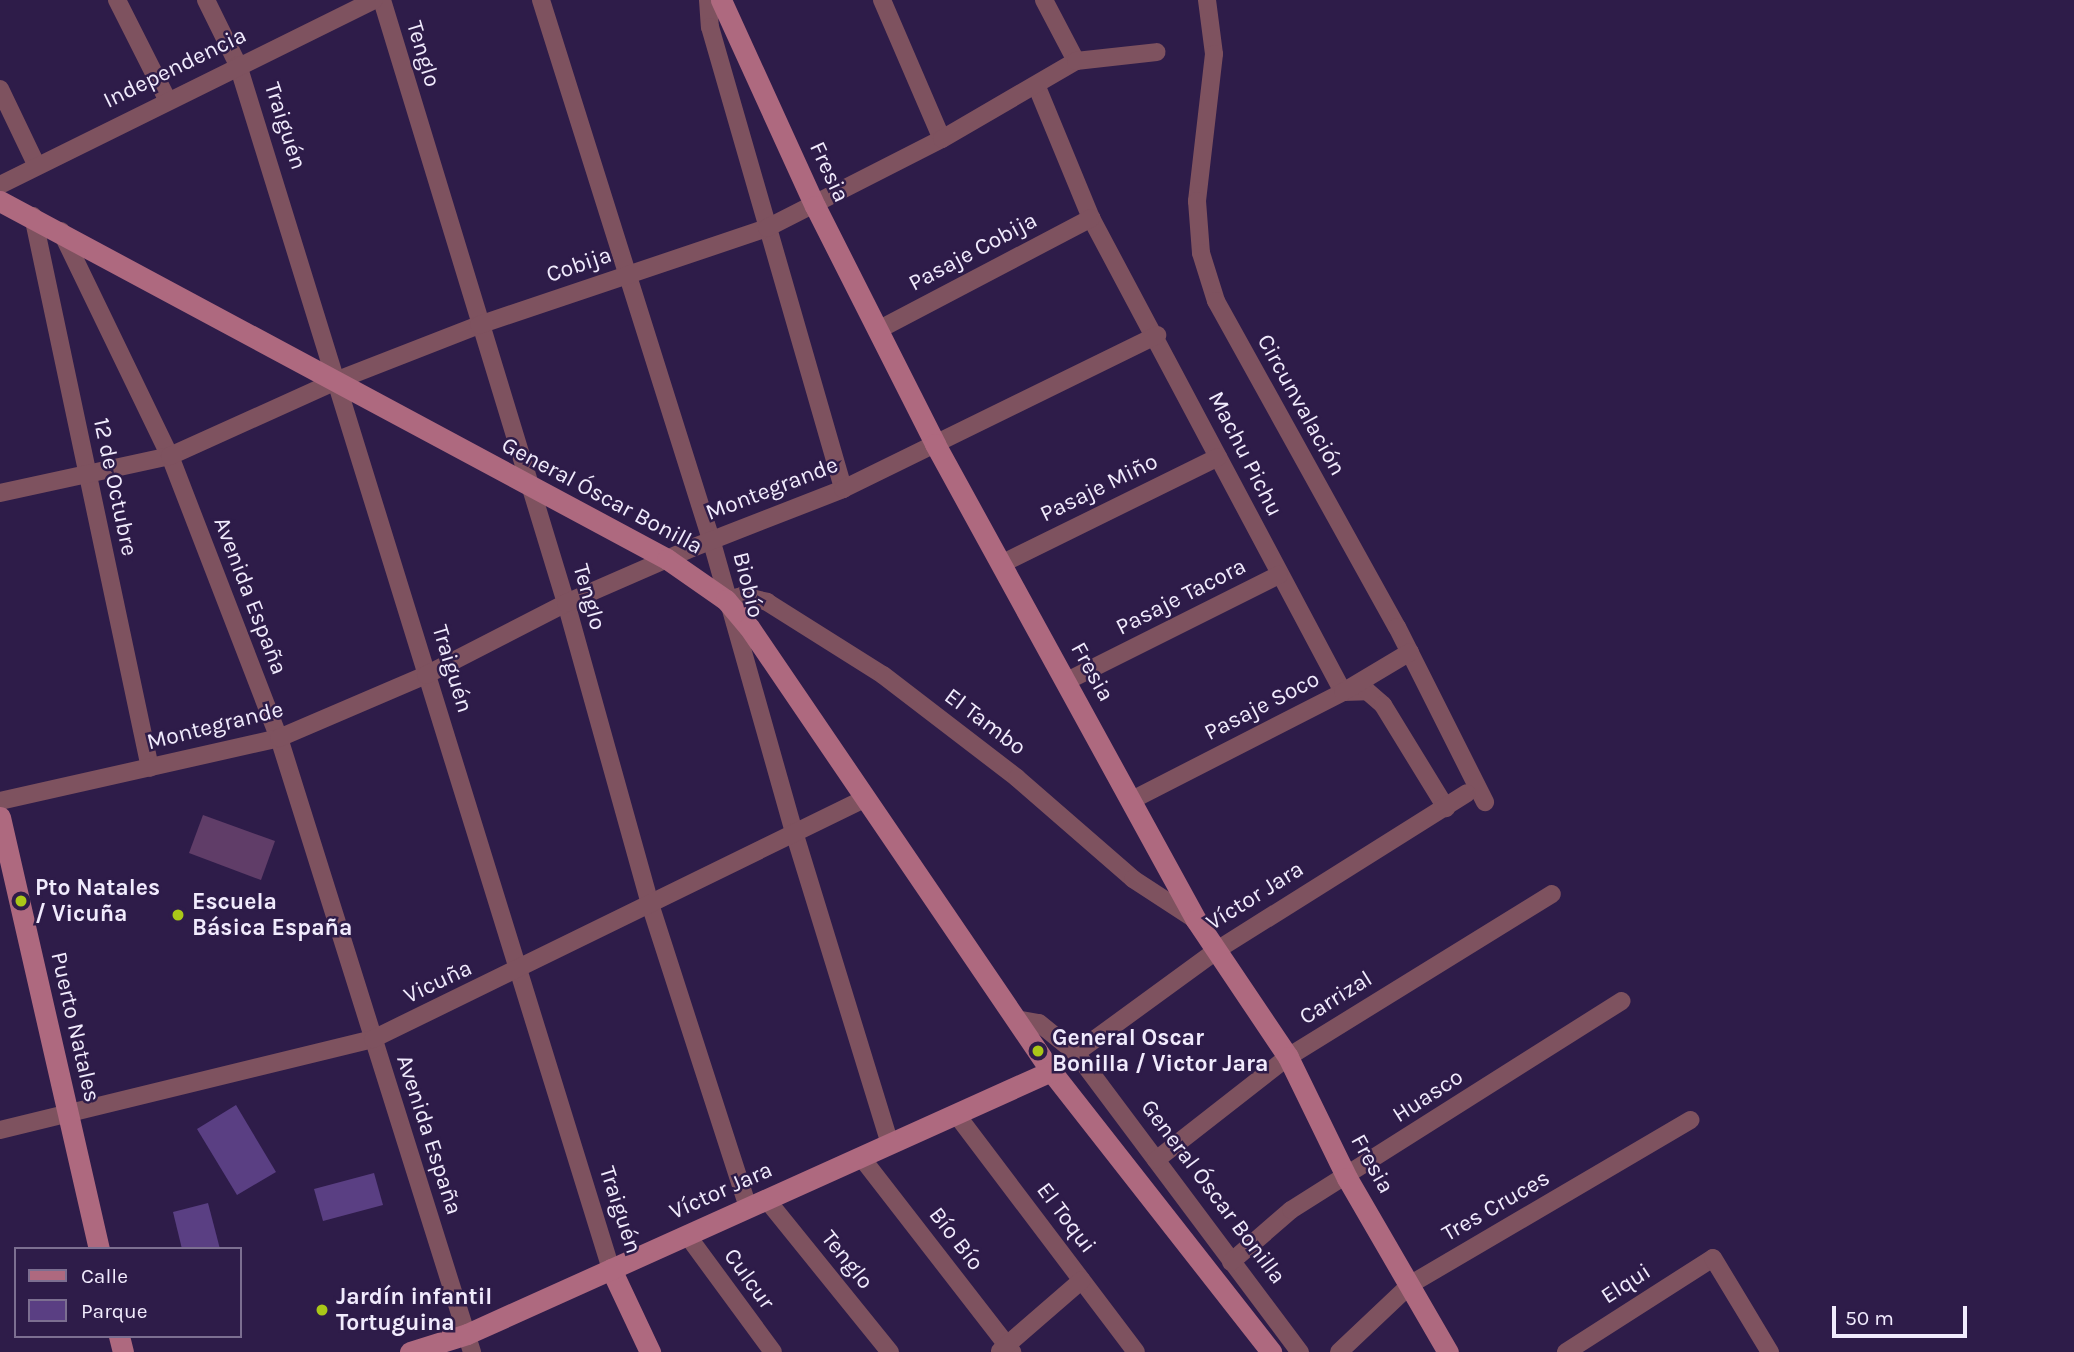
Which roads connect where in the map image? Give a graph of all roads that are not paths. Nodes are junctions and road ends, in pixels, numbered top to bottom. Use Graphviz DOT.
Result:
graph roads {
  1 [pos="117,0"];
  2 [pos="206,0"];
  3 [pos="374,0"];
  4 [pos="382,0"];
  5 [pos="541,0"];
  6 [pos="708,0"];
  7 [pos="721,0"];
  8 [pos="882,0"];
  9 [pos="1044,0"];
  10 [pos="1207,0"];
  11 [pos="1157,52"];
  12 [pos="1076,61"];
  13 [pos="238,65"];
  14 [pos="1037,87"];
  15 [pos="0,89"];
  16 [pos="167,99"];
  17 [pos="942,139"];
  18 [pos="36,164"];
  19 [pos="0,185"];
  20 [pos="0,201"];
  21 [pos="815,206"];
  22 [pos="33,216"];
  23 [pos="1091,218"];
  24 [pos="767,228"];
  25 [pos="61,232"];
  26 [pos="626,275"];
  27 [pos="479,325"];
  28 [pos="878,330"];
  29 [pos="1157,335"];
  30 [pos="338,380"];
  31 [pos="935,444"];
  32 [pos="170,456"];
  33 [pos="1218,457"];
  34 [pos="87,474"];
  35 [pos="530,489"];
  36 [pos="843,489"];
  37 [pos="0,493"];
  38 [pos="711,539"];
  39 [pos="667,559"];
  40 [pos="1001,564"];
  41 [pos="1279,575"];
  42 [pos="726,600"];
  43 [pos="566,603"];
  44 [pos="1410,652"];
  45 [pos="426,675"];
  46 [pos="1067,681"];
  47 [pos="1343,692"];
  48 [pos="279,738"];
  49 [pos="150,768"];
  50 [pos="1467,793"];
  51 [pos="866,798"];
  52 [pos="1134,799"];
  53 [pos="0,801"];
  54 [pos="1485,802"];
  55 [pos="1446,808"];
  56 [pos="0,817"];
  57 [pos="794,832"];
  58 [pos="1552,894"];
  59 [pos="650,904"];
  60 [pos="1196,920"];
  61 [pos="1217,950"];
  62 [pos="517,972"];
  63 [pos="1621,1001"];
  64 [pos="1016,1019"];
  65 [pos="373,1039"];
  66 [pos="1076,1053"];
  67 [pos="1288,1057"];
  68 [pos="1051,1071"];
  69 [pos="68,1114"];
  70 [pos="956,1114"];
  71 [pos="1691,1120"];
  72 [pos="0,1130"];
  73 [pos="890,1144"];
  74 [pos="861,1157"];
  75 [pos="1156,1160"];
  76 [pos="1347,1178"];
  77 [pos="757,1203"];
  78 [pos="687,1235"];
  79 [pos="99,1247"];
  80 [pos="1231,1262"];
  81 [pos="611,1269"];
  82 [pos="1082,1280"];
  83 [pos="1411,1284"];
  84 [pos="471,1347"];
  85 [pos="1006,1349"];
  86 [pos="410,1352"];
  87 [pos="650,1352"];
  88 [pos="772,1352"];
  89 [pos="890,1352"];
  90 [pos="1136,1352"];
  91 [pos="1271,1352"];
  92 [pos="1300,1352"];
  93 [pos="1339,1352"];
  94 [pos="1448,1352"];
  95 [pos="1566,1352"];
  96 [pos="1770,1352"];
  1 -- 16 [label="street"];
  2 -- 13 [label="street, Traiguén"];
  3 -- 13 [label="street, Independencia"];
  4 -- 27 [label="street, Tenglo"];
  5 -- 26 [label="street, Biobío"];
  6 -- 24 [label="street"];
  7 -- 21 [label="main road, Fresia"];
  8 -- 17 [label="street"];
  9 -- 12 [label="street"];
  10 -- 44 [label="street, Circunvalación"];
  11 -- 12 [label="street, Cobija"];
  12 -- 14 [label="street, Cobija"];
  13 -- 16 [label="street, Independencia"];
  13 -- 30 [label="street, Traiguén"];
  14 -- 17 [label="street, Cobija"];
  14 -- 23 [label="street, Machu Pichu"];
  15 -- 18 [label="street"];
  16 -- 18 [label="street, Independencia"];
  17 -- 21 [label="street, Cobija"];
  18 -- 19 [label="street, Independencia"];
  20 -- 22 [label="main road, General Óscar Bonilla"];
  21 -- 24 [label="street, Cobija"];
  21 -- 28 [label="main road, Fresia"];
  22 -- 25 [label="main road, General Óscar Bonilla"];
  22 -- 34 [label="street, 12 de Octubre"];
  23 -- 28 [label="street, Pasaje Cobija"];
  23 -- 29 [label="street, Machu Pichu"];
  24 -- 26 [label="street, Cobija"];
  24 -- 36 [label="street"];
  25 -- 30 [label="main road, General Óscar Bonilla"];
  25 -- 32 [label="street, Avenida España"];
  26 -- 27 [label="street, Cobija"];
  26 -- 38 [label="street, Biobío"];
  27 -- 30 [label="street, Cobija"];
  27 -- 35 [label="street, Tenglo"];
  28 -- 31 [label="main road, Fresia"];
  29 -- 31 [label="street, Montegrande"];
  29 -- 33 [label="street, Machu Pichu"];
  30 -- 32 [label="street, Cobija"];
  30 -- 35 [label="main road, General Óscar Bonilla"];
  30 -- 45 [label="street, Traiguén"];
  31 -- 36 [label="street, Montegrande"];
  31 -- 40 [label="main road, Fresia"];
  32 -- 34 [label="street, Cobija"];
  32 -- 48 [label="street, Avenida España"];
  33 -- 40 [label="street, Pasaje Miño"];
  33 -- 41 [label="street, Machu Pichu"];
  34 -- 37 [label="street, Cobija"];
  34 -- 49 [label="street, 12 de Octubre"];
  35 -- 39 [label="main road, General Óscar Bonilla"];
  35 -- 43 [label="street, Tenglo"];
  36 -- 38 [label="street, Montegrande"];
  38 -- 39 [label="street, Montegrande"];
  38 -- 42 [label="street, Biobío"];
  39 -- 42 [label="main road, General Óscar Bonilla"];
  39 -- 43 [label="street, Montegrande"];
  40 -- 46 [label="main road, Fresia"];
  41 -- 46 [label="street, Pasaje Tacora"];
  41 -- 47 [label="street, Machu Pichu"];
  42 -- 51 [label="main road, General Óscar Bonilla"];
  42 -- 57 [label="street, Biobío"];
  42 -- 60 [label="street, El Tambo"];
  43 -- 45 [label="street, Montegrande"];
  43 -- 59 [label="street, Tenglo"];
  44 -- 47 [label="street, Pasaje Soco"];
  44 -- 54 [label="street, Circunvalación"];
  45 -- 48 [label="street, Montegrande"];
  45 -- 62 [label="street, Traiguén"];
  46 -- 52 [label="main road, Fresia"];
  47 -- 52 [label="street, Pasaje Soco"];
  47 -- 55 [label="street"];
  48 -- 49 [label="street, Montegrande"];
  48 -- 65 [label="street, Avenida España"];
  49 -- 53 [label="street, Montegrande"];
  50 -- 55 [label="street, Víctor Jara"];
  51 -- 57 [label="street, Vicuña"];
  51 -- 64 [label="main road, General Óscar Bonilla"];
  52 -- 60 [label="main road, Fresia"];
  55 -- 61 [label="street, Víctor Jara"];
  56 -- 69 [label="main road, Puerto Natales"];
  57 -- 59 [label="street, Vicuña"];
  57 -- 73 [label="street, Biobío"];
  58 -- 67 [label="street, Carrizal"];
  59 -- 62 [label="street, Vicuña"];
  59 -- 77 [label="street, Tenglo"];
  60 -- 61 [label="main road, Fresia"];
  61 -- 66 [label="street, Víctor Jara"];
  61 -- 67 [label="main road, Fresia"];
  62 -- 65 [label="street, Vicuña"];
  62 -- 81 [label="street, Traiguén"];
  63 -- 76 [label="street, Huasco"];
  64 -- 66 [label="street, General Óscar Bonilla"];
  64 -- 68 [label="main road, General Óscar Bonilla"];
  65 -- 69 [label="street, Vicuña"];
  65 -- 84 [label="street, Avenida España"];
  66 -- 75 [label="street, General Óscar Bonilla"];
  67 -- 75 [label="street, Carrizal"];
  67 -- 76 [label="main road, Fresia"];
  68 -- 70 [label="main road, Víctor Jara"];
  68 -- 91 [label="main road, General Óscar Bonilla"];
  69 -- 72 [label="street, Vicuña"];
  69 -- 79 [label="main road, Puerto Natales"];
  70 -- 73 [label="main road, Víctor Jara"];
  70 -- 82 [label="street, El Toqui"];
  71 -- 83 [label="street, Tres Cruces"];
  73 -- 74 [label="main road, Víctor Jara"];
  74 -- 77 [label="main road, Víctor Jara"];
  74 -- 85 [label="street, Bío Bío"];
  75 -- 80 [label="street, General Óscar Bonilla"];
  76 -- 80 [label="street, Huasco"];
  76 -- 83 [label="main road, Fresia"];
  77 -- 78 [label="main road, Víctor Jara"];
  77 -- 89 [label="street, Tenglo"];
  78 -- 81 [label="main road, Víctor Jara"];
  78 -- 88 [label="street, Culcur"];
  80 -- 92 [label="street, General Óscar Bonilla"];
  81 -- 84 [label="main road, Víctor Jara"];
  81 -- 87 [label="main road, Traiguén"];
  82 -- 85 [label="street"];
  82 -- 90 [label="street, El Toqui"];
  83 -- 93 [label="street, Tres Cruces"];
  83 -- 94 [label="main road, Fresia"];
  84 -- 86 [label="main road, Víctor Jara"];
  95 -- 96 [label="street, Elqui"];
}
